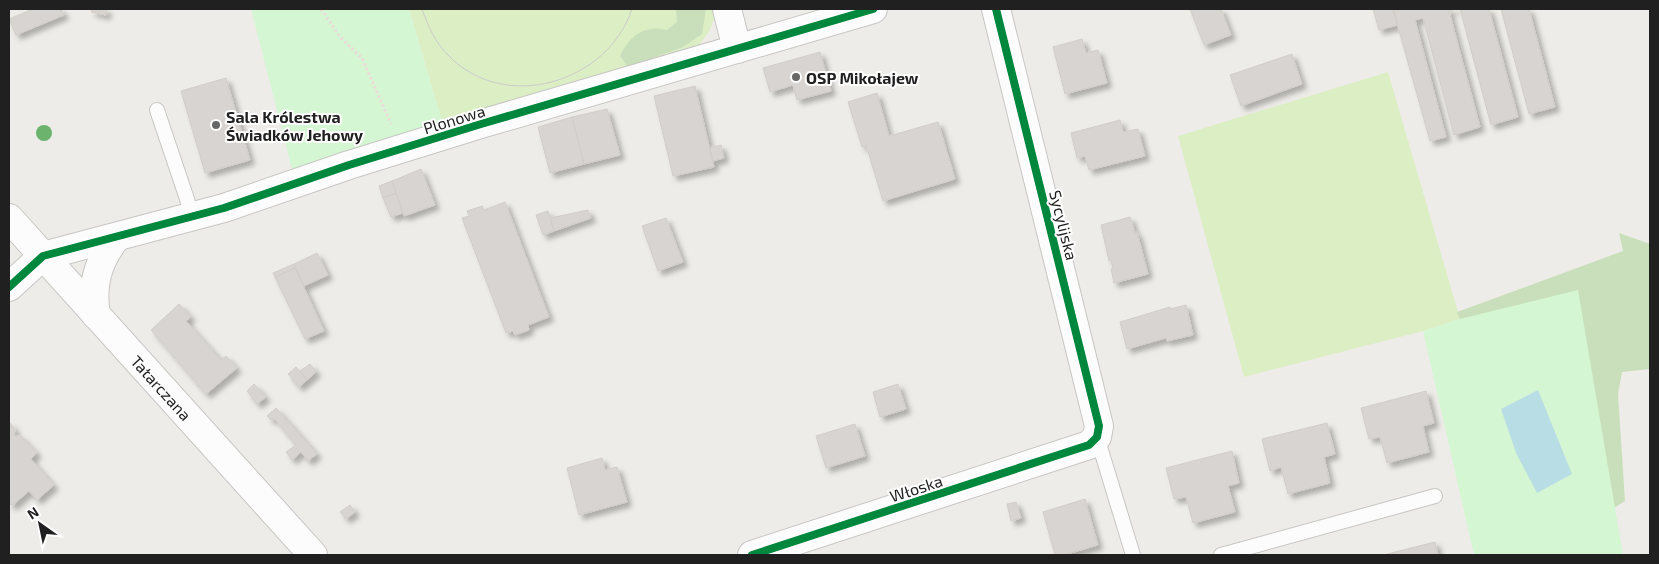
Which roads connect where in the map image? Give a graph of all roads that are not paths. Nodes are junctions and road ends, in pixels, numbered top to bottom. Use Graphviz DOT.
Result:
graph roads {
  1 [pos="726,9"];
  2 [pos="874,9"];
  3 [pos="996,9"];
  4 [pos="737,49"];
  5 [pos="157,110"];
  6 [pos="191,217"];
  7 [pos="9,218"];
  8 [pos="116,238"];
  9 [pos="43,256"];
  10 [pos="9,287"];
  11 [pos="96,315"];
  12 [pos="1093,441"];
  13 [pos="1434,496"];
  14 [pos="313,555"];
  15 [pos="752,555"];
  16 [pos="1133,555"];
  17 [pos="1221,555"];
  1 -- 4 [label="street"];
  2 -- 4 [label="street, Plonowa"];
  3 -- 12 [label="street, Sycylijska"];
  4 -- 6 [label="street, Plonowa"];
  5 -- 6 [label="lane"];
  6 -- 8 [label="street, Plonowa"];
  7 -- 9 [label="street, Tatarczana"];
  8 -- 9 [label="street, Plonowa"];
  8 -- 11 [label="street"];
  9 -- 10 [label="street"];
  9 -- 11 [label="street, Tatarczana"];
  11 -- 14 [label="street, Tatarczana"];
  12 -- 15 [label="street, Włoska"];
  12 -- 16 [label="lane"];
  13 -- 17 [label="lane"];
}
